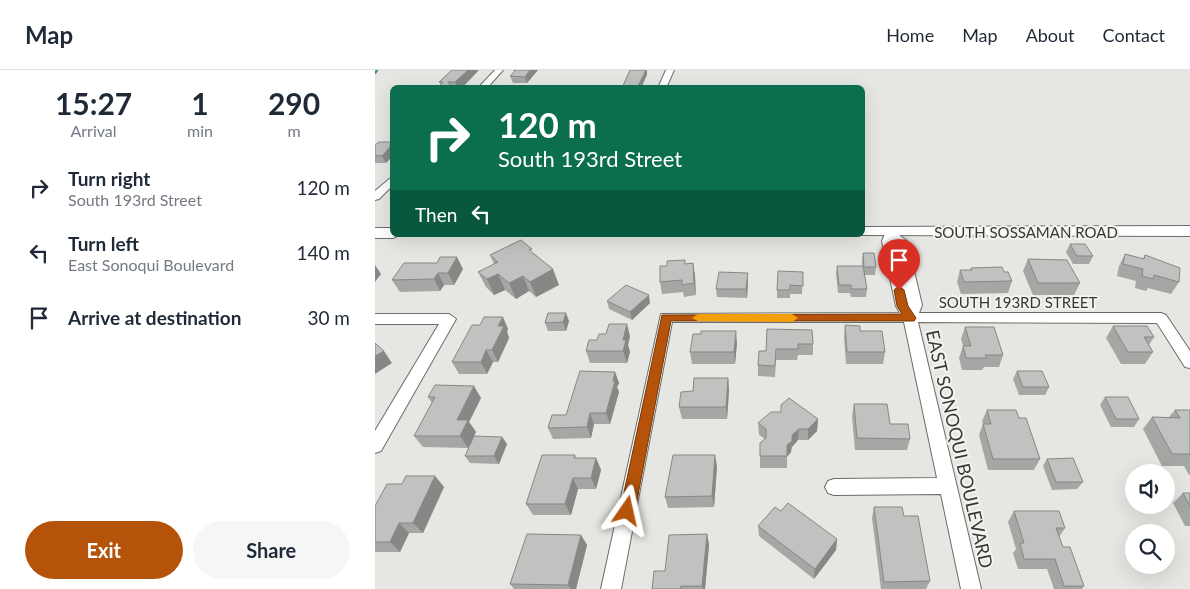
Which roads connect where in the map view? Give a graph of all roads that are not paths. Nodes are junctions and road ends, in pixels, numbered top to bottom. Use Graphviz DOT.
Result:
graph roads {
  1 [pos="499,70"];
  2 [pos="670,70"];
  3 [pos="485,85"];
  4 [pos="663,85"];
  5 [pos="390,182"];
  6 [pos="375,197"];
  7 [pos="865,232"];
  8 [pos="891,232"];
  9 [pos="1190,232"];
  10 [pos="375,233"];
  11 [pos="390,233"];
  12 [pos="910,318"];
  13 [pos="375,319"];
  14 [pos="1190,363"];
  15 [pos="375,446"];
  16 [pos="948,486"];
  17 [pos="834,487"];
  18 [pos="611,589"];
  19 [pos="971,589"];
  1 -- 3 [label="street"];
  2 -- 4 [label="street"];
  5 -- 6 [label="street"];
  7 -- 8 [label="main road, SOUTH SOSSAMAN ROAD"];
  8 -- 9 [label="main road, SOUTH SOSSAMAN ROAD"];
  8 -- 12 [label="street, EAST SONOQUI BOULEVARD"];
  10 -- 11 [label="main road"];
  12 -- 14 [label="street, SOUTH 193RD STREET"];
  12 -- 16 [label="street, EAST SONOQUI BOULEVARD"];
  12 -- 18 [label="street, SOUTH 193RD STREET"];
  13 -- 15 [label="street"];
  16 -- 17 [label="street"];
  16 -- 19 [label="street, EAST SONOQUI BOULEVARD"];
}
